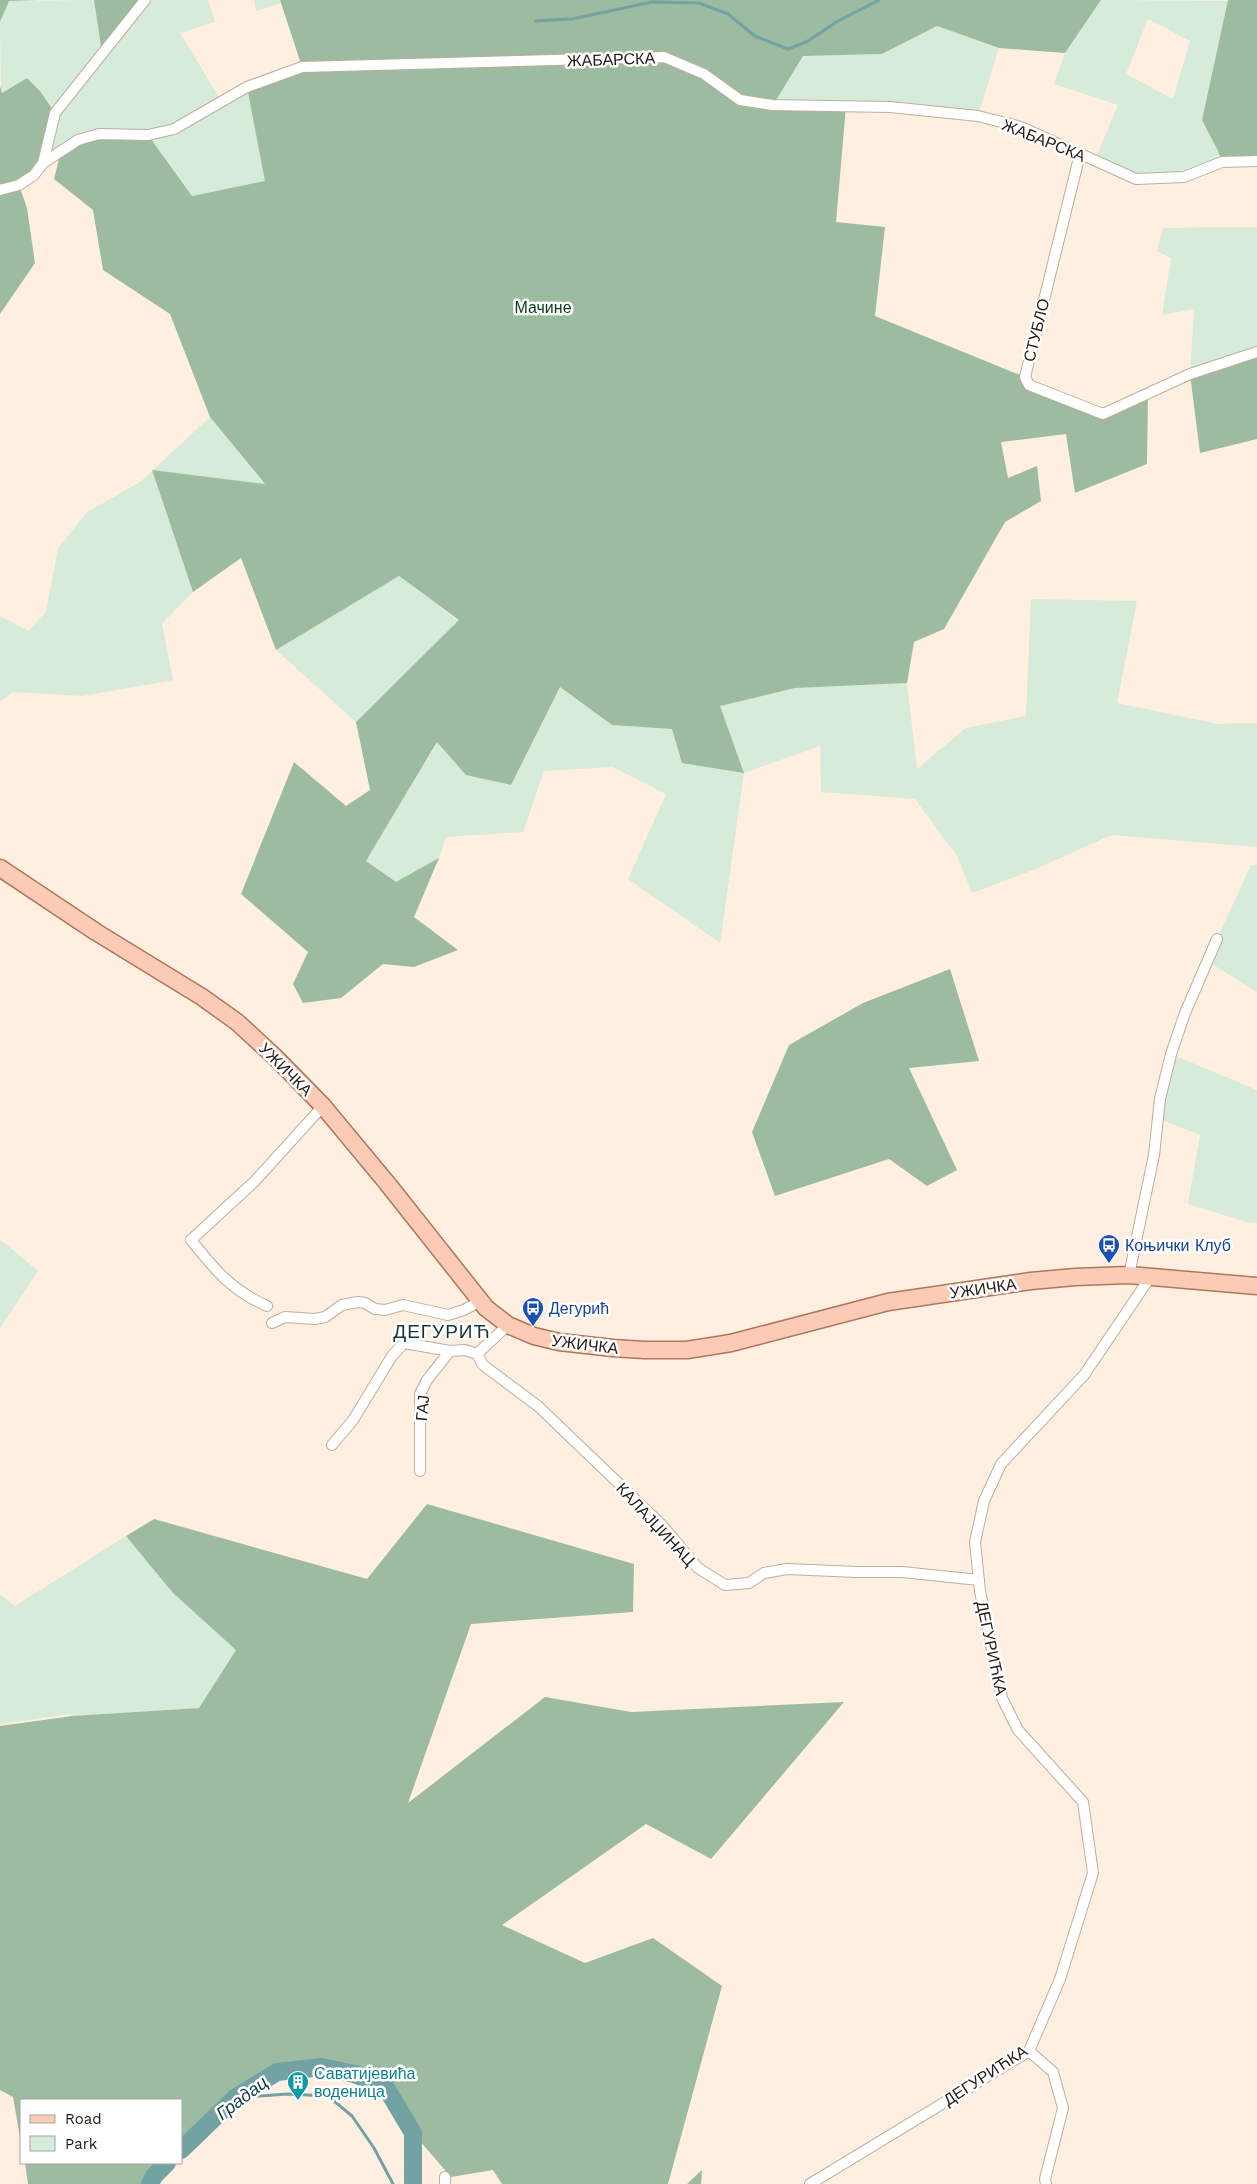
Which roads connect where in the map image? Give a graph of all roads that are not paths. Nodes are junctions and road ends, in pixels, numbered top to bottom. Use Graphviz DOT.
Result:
graph roads {
  1 [pos="145,0"];
  2 [pos="1078,153"];
  3 [pos="1257,160"];
  4 [pos="43,163"];
  5 [pos="0,190"];
  6 [pos="1257,352"];
  7 [pos="0,868"];
  8 [pos="1217,939"];
  9 [pos="323,1106"];
  10 [pos="1128,1275"];
  11 [pos="1151,1276"];
  12 [pos="1257,1286"];
  13 [pos="480,1301"];
  14 [pos="267,1306"];
  15 [pos="272,1323"];
  16 [pos="508,1325"];
  17 [pos="450,1351"];
  18 [pos="477,1354"];
  19 [pos="332,1445"];
  20 [pos="420,1471"];
  21 [pos="979,1580"];
  22 [pos="1029,2051"];
  23 [pos="810,2184"];
  24 [pos="1046,2184"];
  1 -- 4 [label="street"];
  2 -- 3 [label="street, ЖАБАРСКА"];
  2 -- 4 [label="street, ЖАБАРСКА"];
  2 -- 6 [label="street, СТУБЛО"];
  4 -- 5 [label="street, ЖАБАРСКА"];
  7 -- 9 [label="main road, УЖИЧКА"];
  8 -- 10 [label="street"];
  9 -- 13 [label="main road, УЖИЧКА"];
  9 -- 14 [label="street"];
  10 -- 11 [label="main road, УЖИЧКА"];
  10 -- 16 [label="main road, УЖИЧКА"];
  11 -- 12 [label="main road, УЖИЧКА"];
  11 -- 21 [label="street, ДЕГУРИЋКА"];
  13 -- 15 [label="street"];
  13 -- 16 [label="main road, УЖИЧКА"];
  16 -- 18 [label="street"];
  17 -- 18 [label="street"];
  17 -- 19 [label="street"];
  17 -- 20 [label="street, ГАЈ"];
  18 -- 21 [label="street, КАЛАЈЏИНАЦ"];
  21 -- 22 [label="street, ДЕГУРИЋКА"];
  22 -- 23 [label="street, ДЕГУРИЋКА"];
  22 -- 24 [label="street"];
}
